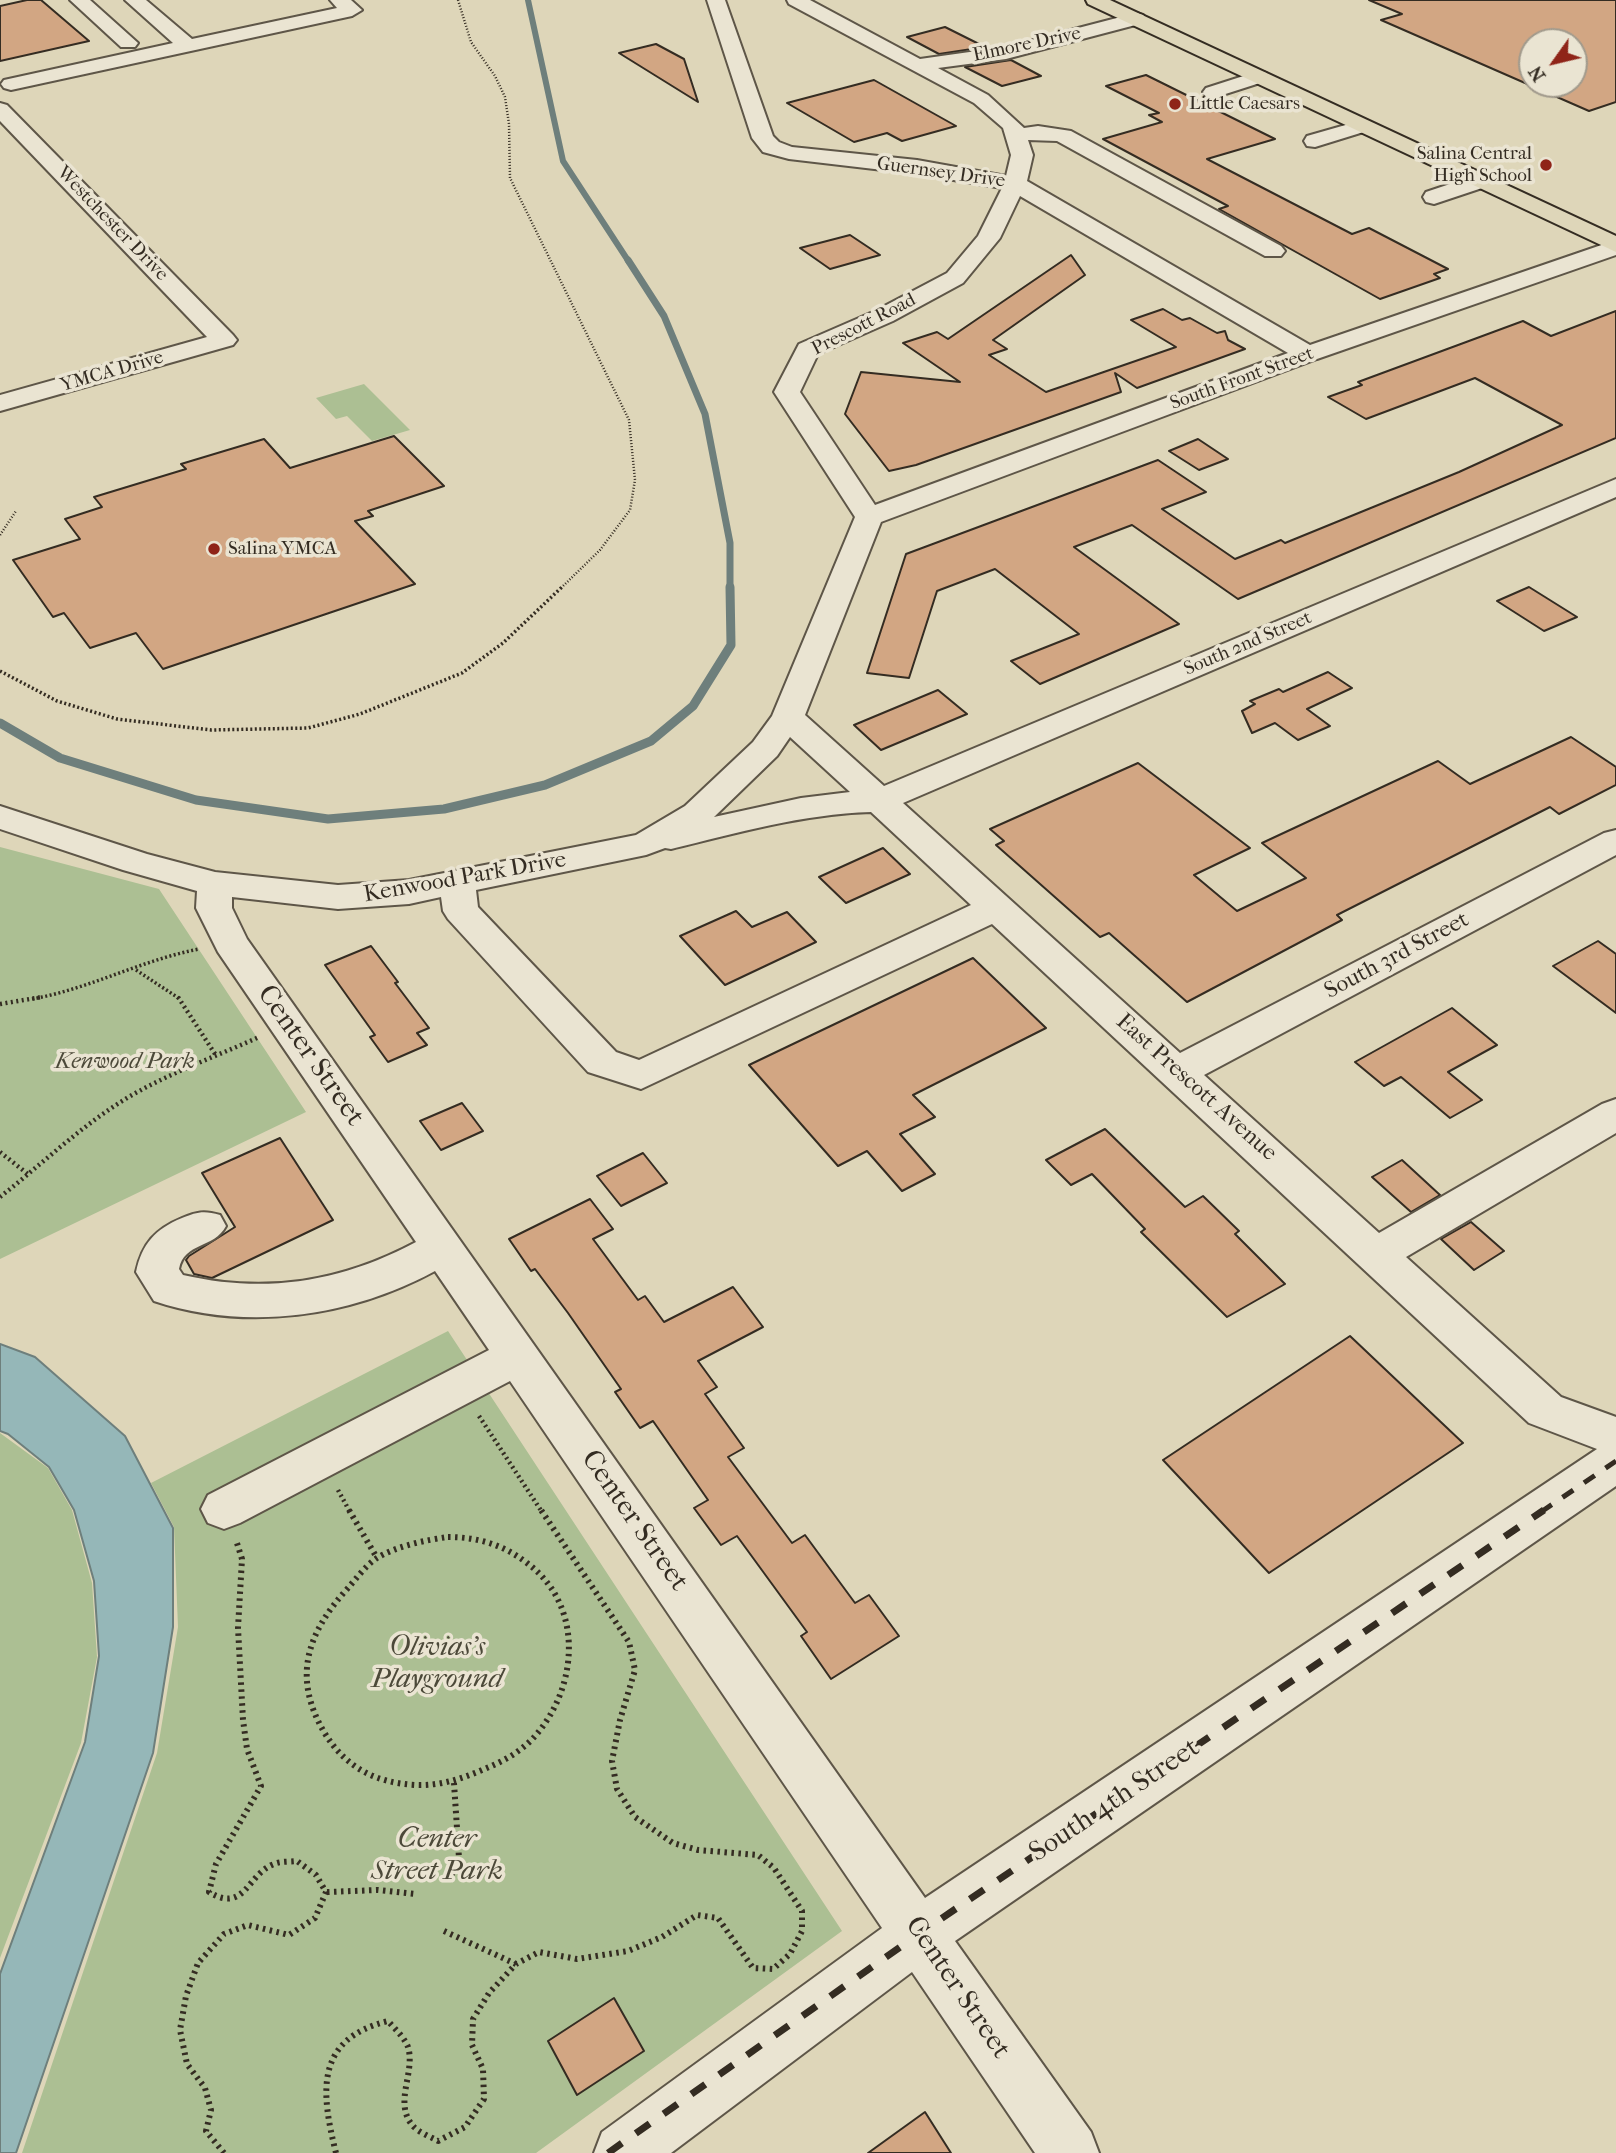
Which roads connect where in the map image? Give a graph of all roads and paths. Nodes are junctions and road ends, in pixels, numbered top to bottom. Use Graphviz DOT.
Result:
graph roads {
  1 [pos="79,0"];
  2 [pos="134,0"];
  3 [pos="339,0"];
  4 [pos="458,0"];
  5 [pos="796,0"];
  6 [pos="1095,0"];
  7 [pos="724,2"];
  8 [pos="1136,19"];
  9 [pos="880,25"];
  10 [pos="855,32"];
  11 [pos="181,39"];
  12 [pos="128,43"];
  13 [pos="917,65"];
  14 [pos="15,75"];
  15 [pos="1259,77"];
  16 [pos="1213,92"];
  17 [pos="1013,96"];
  18 [pos="988,104"];
  19 [pos="0,109"];
  20 [pos="1037,113"];
  21 [pos="1363,126"];
  22 [pos="1315,141"];
  23 [pos="1059,152"];
  24 [pos="1021,155"];
  25 [pos="1480,181"];
  26 [pos="1434,197"];
  27 [pos="1616,246"];
  28 [pos="1273,251"];
  29 [pos="1217,269"];
  30 [pos="1181,281"];
  31 [pos="224,340"];
  32 [pos="1308,354"];
  33 [pos="0,403"];
  34 [pos="1616,487"];
  35 [pos="16,511"];
  36 [pos="869,517"];
  37 [pos="0,535"];
  38 [pos="0,671"];
  39 [pos="789,717"];
  40 [pos="880,801"];
  41 [pos="0,817"];
  42 [pos="1616,841"];
  43 [pos="646,844"];
  44 [pos="457,883"];
  45 [pos="215,884"];
  46 [pos="997,907"];
  47 [pos="231,943"];
  48 [pos="135,969"];
  49 [pos="0,1004"];
  50 [pos="288,1024"];
  51 [pos="217,1056"];
  52 [pos="1178,1071"];
  53 [pos="1616,1114"];
  54 [pos="0,1152"];
  55 [pos="29,1175"];
  56 [pos="0,1197"];
  57 [pos="205,1226"];
  58 [pos="443,1247"];
  59 [pos="1377,1254"];
  60 [pos="519,1355"];
  61 [pos="459,1386"];
  62 [pos="1615,1441"];
  63 [pos="320,1459"];
  64 [pos="224,1509"];
  65 [pos="377,1558"];
  66 [pos="454,1783"];
  67 [pos="449,1881"];
  68 [pos="326,1892"];
  69 [pos="416,1895"];
  70 [pos="444,1931"];
  71 [pos="920,1933"];
  72 [pos="516,1964"];
  73 [pos="224,2153"];
  74 [pos="336,2153"];
  75 [pos="623,2153"];
  76 [pos="1070,2153"];
  1 -- 12 [label="street"];
  2 -- 11 [label="street"];
  3 -- 11 [label="street"];
  4 -- 38 [label="path"];
  5 -- 10 [label="street"];
  6 -- 8 [label="main road"];
  7 -- 24 [label="street, Guernsey Drive"];
  8 -- 13 [label="street, Elmore Drive"];
  8 -- 15 [label="main road"];
  9 -- 10 [label="street"];
  10 -- 13 [label="street"];
  11 -- 12 [label="street"];
  11 -- 14 [label="street"];
  12 -- 14 [label="street"];
  13 -- 18 [label="street"];
  15 -- 16 [label="street"];
  15 -- 21 [label="main road"];
  17 -- 18 [label="street"];
  18 -- 24 [label="street"];
  19 -- 31 [label="street, Westchester Drive"];
  20 -- 24 [label="street"];
  21 -- 22 [label="street"];
  21 -- 25 [label="main road"];
  23 -- 24 [label="street"];
  24 -- 28 [label="street"];
  24 -- 30 [label="street, Guernsey Drive"];
  24 -- 36 [label="street, Prescott Road"];
  25 -- 26 [label="street"];
  25 -- 27 [label="main road"];
  27 -- 32 [label="street, South Front Street"];
  29 -- 30 [label="street"];
  30 -- 32 [label="street, Guernsey Drive"];
  31 -- 33 [label="street, YMCA Drive"];
  32 -- 36 [label="street, South Front Street"];
  34 -- 40 [label="street, South 2nd Street"];
  35 -- 37 [label="path"];
  36 -- 39 [label="street"];
  39 -- 40 [label="street, East Prescott Avenue"];
  39 -- 43 [label="street, Kenwood Park Drive"];
  40 -- 43 [label="street, Kenwood Park Drive"];
  40 -- 46 [label="street, East Prescott Avenue"];
  41 -- 45 [label="street, Kenwood Park Drive"];
  42 -- 52 [label="street, South 3rd Street"];
  43 -- 44 [label="street, Kenwood Park Drive"];
  44 -- 45 [label="street, Kenwood Park Drive"];
  44 -- 46 [label="street"];
  45 -- 47 [label="street, Center Street"];
  46 -- 52 [label="street, East Prescott Avenue"];
  47 -- 48 [label="path"];
  47 -- 50 [label="street, Center Street"];
  48 -- 49 [label="path"];
  48 -- 51 [label="path"];
  50 -- 51 [label="path"];
  50 -- 58 [label="street, Center Street"];
  51 -- 55 [label="path"];
  52 -- 59 [label="street, East Prescott Avenue"];
  53 -- 59 [label="street"];
  54 -- 55 [label="path"];
  55 -- 56 [label="path"];
  57 -- 58 [label="street"];
  58 -- 60 [label="street, Center Street"];
  59 -- 62 [label="street, East Prescott Avenue"];
  60 -- 61 [label="street"];
  60 -- 71 [label="street, Center Street"];
  61 -- 63 [label="street"];
  61 -- 72 [label="path"];
  62 -- 71 [label="street, South 4th Street"];
  63 -- 64 [label="street"];
  63 -- 65 [label="path"];
  64 -- 68 [label="path"];
  65 -- 66 [label="path"];
  65 -- 66 [label="path"];
  66 -- 67 [label="path"];
  68 -- 69 [label="path"];
  68 -- 73 [label="path"];
  70 -- 72 [label="path"];
  71 -- 75 [label="street, South 4th Street"];
  71 -- 76 [label="street, Center Street"];
  72 -- 74 [label="path"];
}
